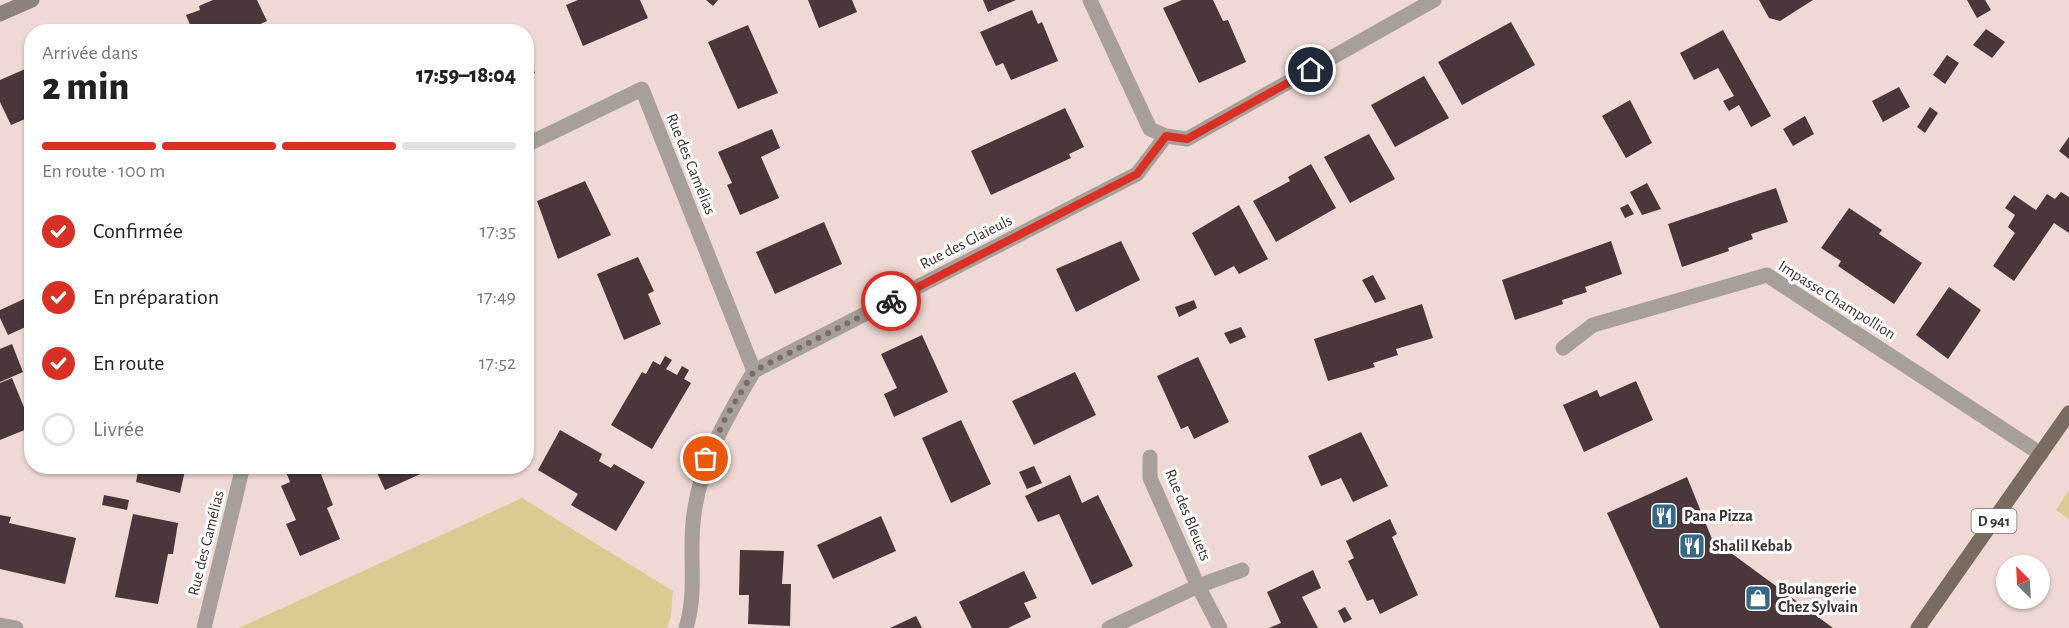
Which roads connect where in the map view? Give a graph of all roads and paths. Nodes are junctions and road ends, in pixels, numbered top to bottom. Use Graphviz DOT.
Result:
graph roads {
  1 [pos="32,0"];
  2 [pos="1090,0"];
  3 [pos="1434,0"];
  4 [pos="0,14"];
  5 [pos="1166,136"];
  6 [pos="534,141"];
  7 [pos="1563,348"];
  8 [pos="754,371"];
  9 [pos="2069,413"];
  10 [pos="2041,454"];
  11 [pos="1150,457"];
  12 [pos="241,474"];
  13 [pos="1242,570"];
  14 [pos="1198,585"];
  15 [pos="0,625"];
  16 [pos="16,628"];
  17 [pos="204,628"];
  18 [pos="686,628"];
  19 [pos="1109,628"];
  20 [pos="1220,628"];
  21 [pos="1918,628"];
  1 -- 4 [label="street"];
  2 -- 5 [label="street"];
  3 -- 5 [label="street"];
  5 -- 8 [label="street, Rue des Glaïeuls"];
  6 -- 8 [label="street, Rue des Camélias"];
  7 -- 10 [label="street, Impasse Champollion"];
  8 -- 18 [label="street"];
  9 -- 10 [label="main road, D 941"];
  10 -- 21 [label="main road, D 941"];
  11 -- 14 [label="street, Rue des Bleuets"];
  12 -- 17 [label="street, Rue des Camélias"];
  13 -- 14 [label="street, Rue des Bleuets"];
  14 -- 19 [label="street, Rue des Bleuets"];
  14 -- 20 [label="street, Rue des Bleuets"];
  15 -- 16 [label="street"];
}
